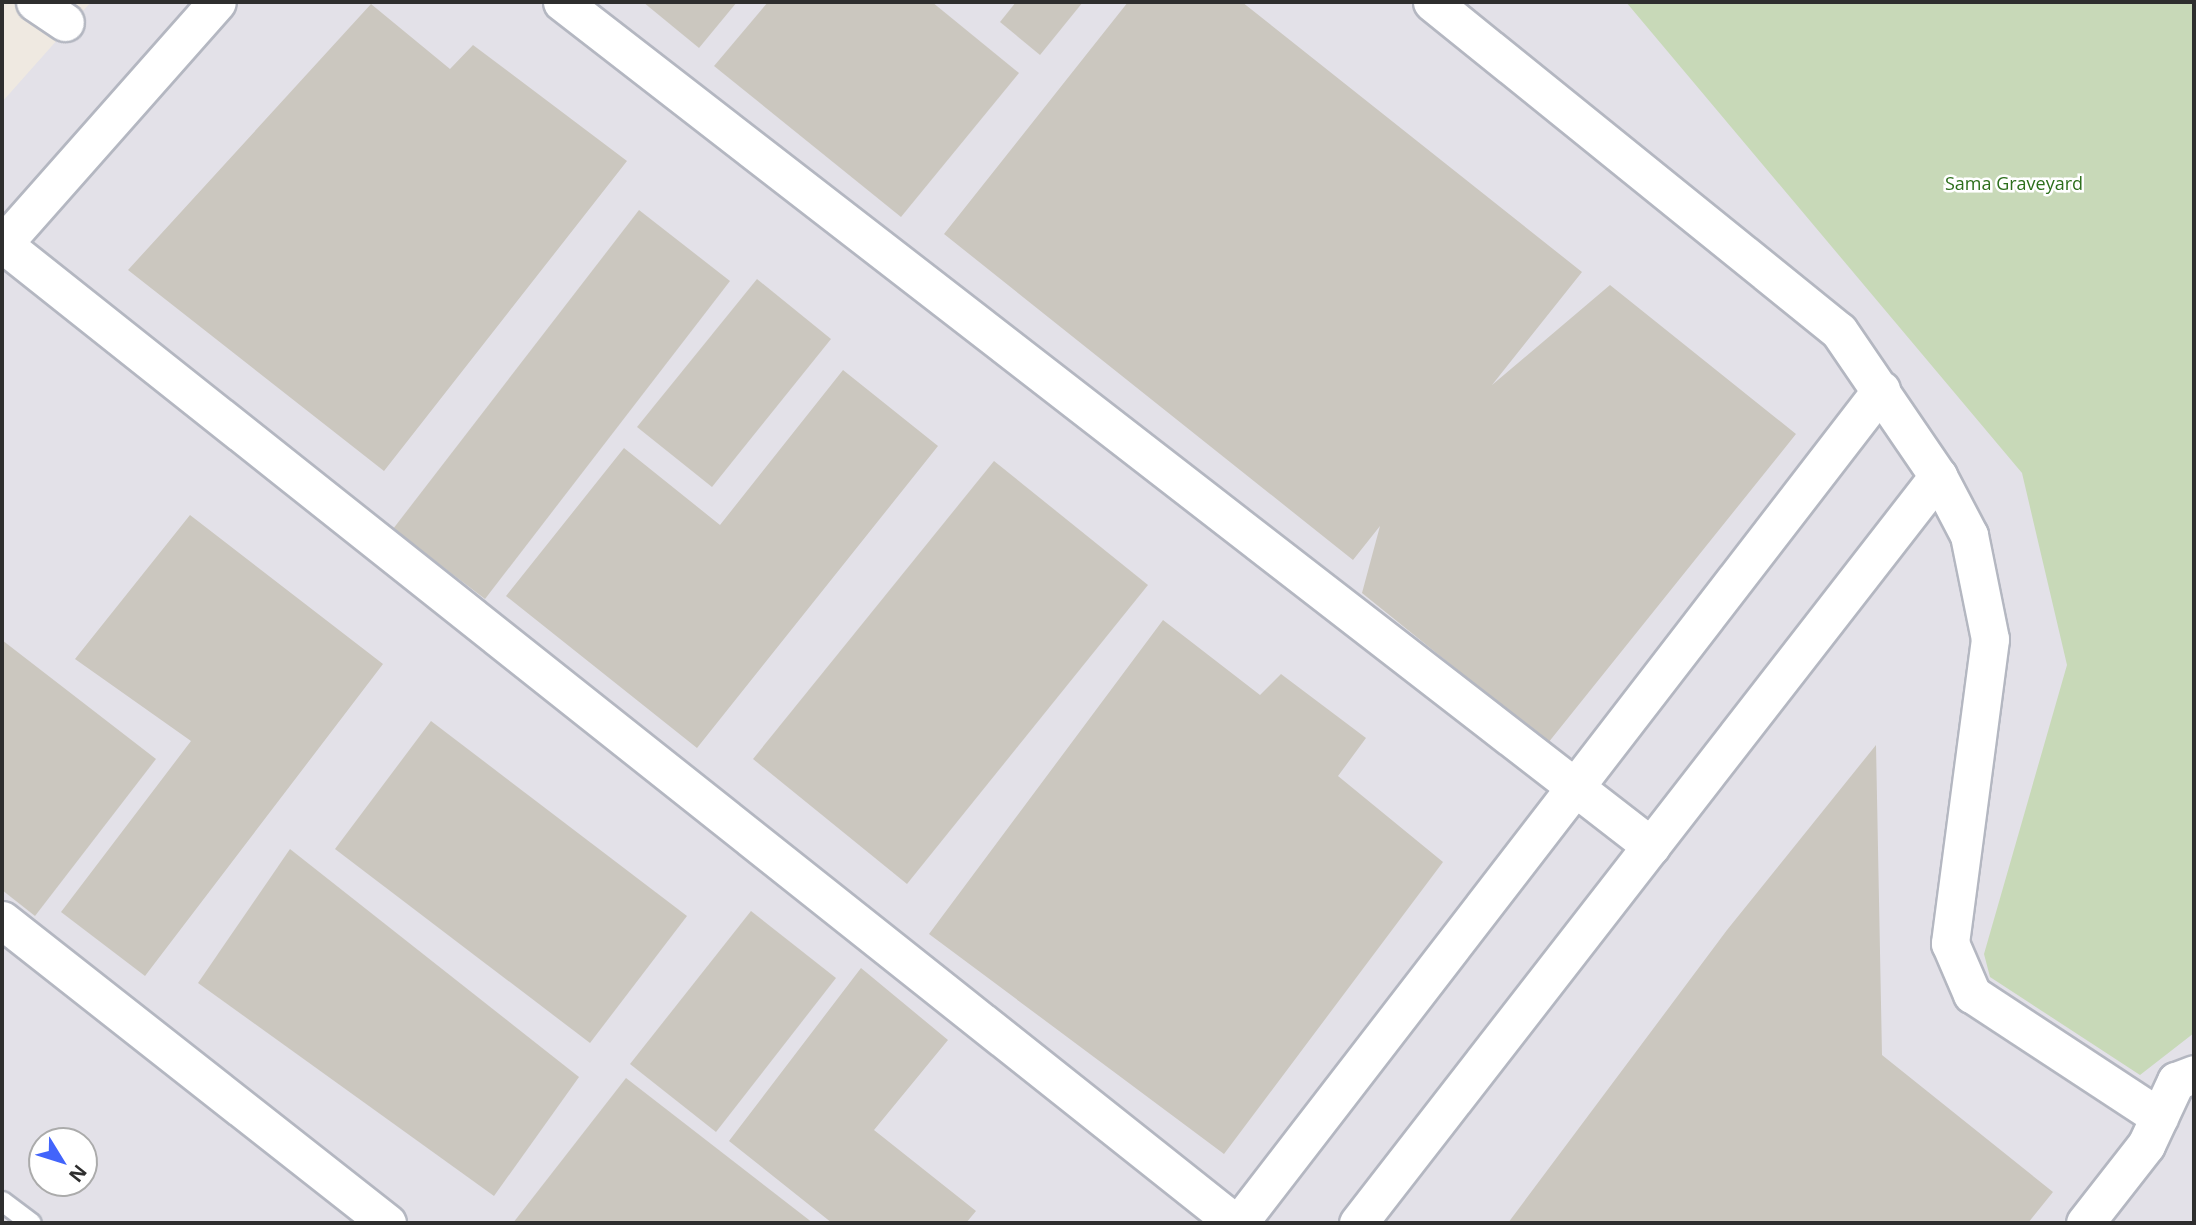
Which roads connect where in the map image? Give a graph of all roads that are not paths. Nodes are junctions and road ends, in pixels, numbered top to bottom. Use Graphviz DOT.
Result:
graph roads {
  1 [pos="36,2"];
  2 [pos="216,2"];
  3 [pos="562,2"];
  4 [pos="1432,2"];
  5 [pos="65,22"];
  6 [pos="2,244"];
  7 [pos="1881,390"];
  8 [pos="1938,475"];
  9 [pos="1579,788"];
  10 [pos="1651,846"];
  11 [pos="2,920"];
  12 [pos="2194,1074"];
  13 [pos="2159,1117"];
  14 [pos="2,1201"];
  15 [pos="31,1223"];
  16 [pos="387,1223"];
  17 [pos="1237,1223"];
  18 [pos="1358,1223"];
  19 [pos="2085,1223"];
  1 -- 5 [label="street"];
  2 -- 6 [label="street"];
  3 -- 9 [label="street"];
  4 -- 7 [label="street"];
  6 -- 17 [label="street"];
  7 -- 8 [label="street"];
  7 -- 9 [label="street"];
  8 -- 10 [label="street"];
  8 -- 13 [label="street"];
  9 -- 10 [label="street"];
  9 -- 17 [label="street"];
  10 -- 18 [label="street"];
  11 -- 16 [label="street"];
  12 -- 13 [label="street"];
  13 -- 19 [label="street"];
  14 -- 15 [label="lane"];
}
